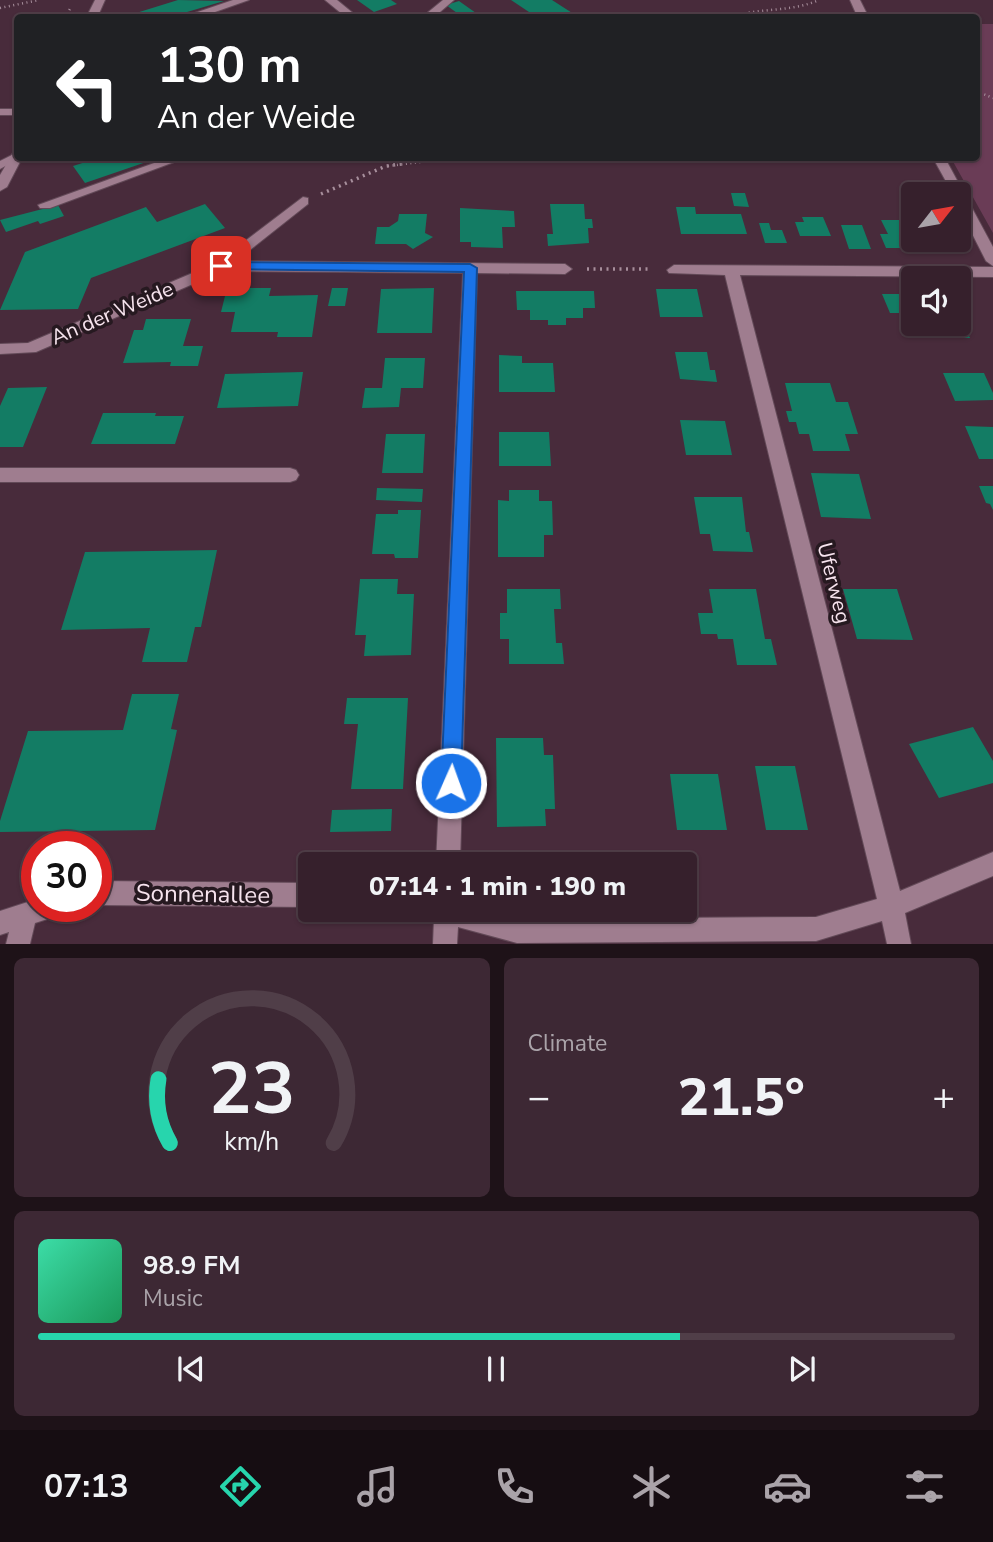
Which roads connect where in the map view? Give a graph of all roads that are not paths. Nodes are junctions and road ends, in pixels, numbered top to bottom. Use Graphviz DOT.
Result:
graph roads {
  1 [pos="244,0"];
  2 [pos="330,0"];
  3 [pos="449,0"];
  4 [pos="198,14"];
  5 [pos="349,14"];
  6 [pos="431,14"];
  7 [pos="14,161"];
  8 [pos="170,161"];
  9 [pos="941,161"];
  10 [pos="952,182"];
  11 [pos="0,187"];
  12 [pos="303,201"];
  13 [pos="45,205"];
  14 [pos="971,218"];
  15 [pos="993,261"];
  16 [pos="221,266"];
  17 [pos="470,268"];
  18 [pos="565,269"];
  19 [pos="674,270"];
  20 [pos="731,270"];
  21 [pos="993,272"];
  22 [pos="0,349"];
  23 [pos="0,475"];
  24 [pos="290,475"];
  25 [pos="448,852"];
  26 [pos="993,864"];
  27 [pos="112,893"];
  28 [pos="298,895"];
  29 [pos="893,906"];
  30 [pos="21,916"];
  31 [pos="23,922"];
  32 [pos="444,922"];
  33 [pos="484,922"];
  34 [pos="0,923"];
  35 [pos="18,943"];
  36 [pos="445,943"];
  37 [pos="899,943"];
  1 -- 4 [label="street"];
  2 -- 5 [label="street"];
  3 -- 6 [label="street"];
  7 -- 11 [label="street"];
  8 -- 13 [label="street"];
  9 -- 10 [label="street"];
  12 -- 16 [label="street, An der Weide"];
  14 -- 15 [label="street"];
  16 -- 17 [label="street, An der Weide"];
  16 -- 22 [label="street, An der Weide"];
  17 -- 18 [label="street, An der Weide"];
  17 -- 25 [label="street"];
  19 -- 20 [label="street"];
  20 -- 21 [label="street"];
  20 -- 29 [label="street, Uferweg"];
  23 -- 24 [label="street"];
  26 -- 29 [label="street"];
  27 -- 28 [label="street, Sonnenallee"];
  29 -- 33 [label="street"];
  29 -- 37 [label="street, Uferweg"];
  30 -- 34 [label="street"];
  31 -- 35 [label="street"];
  32 -- 36 [label="street"];
}
